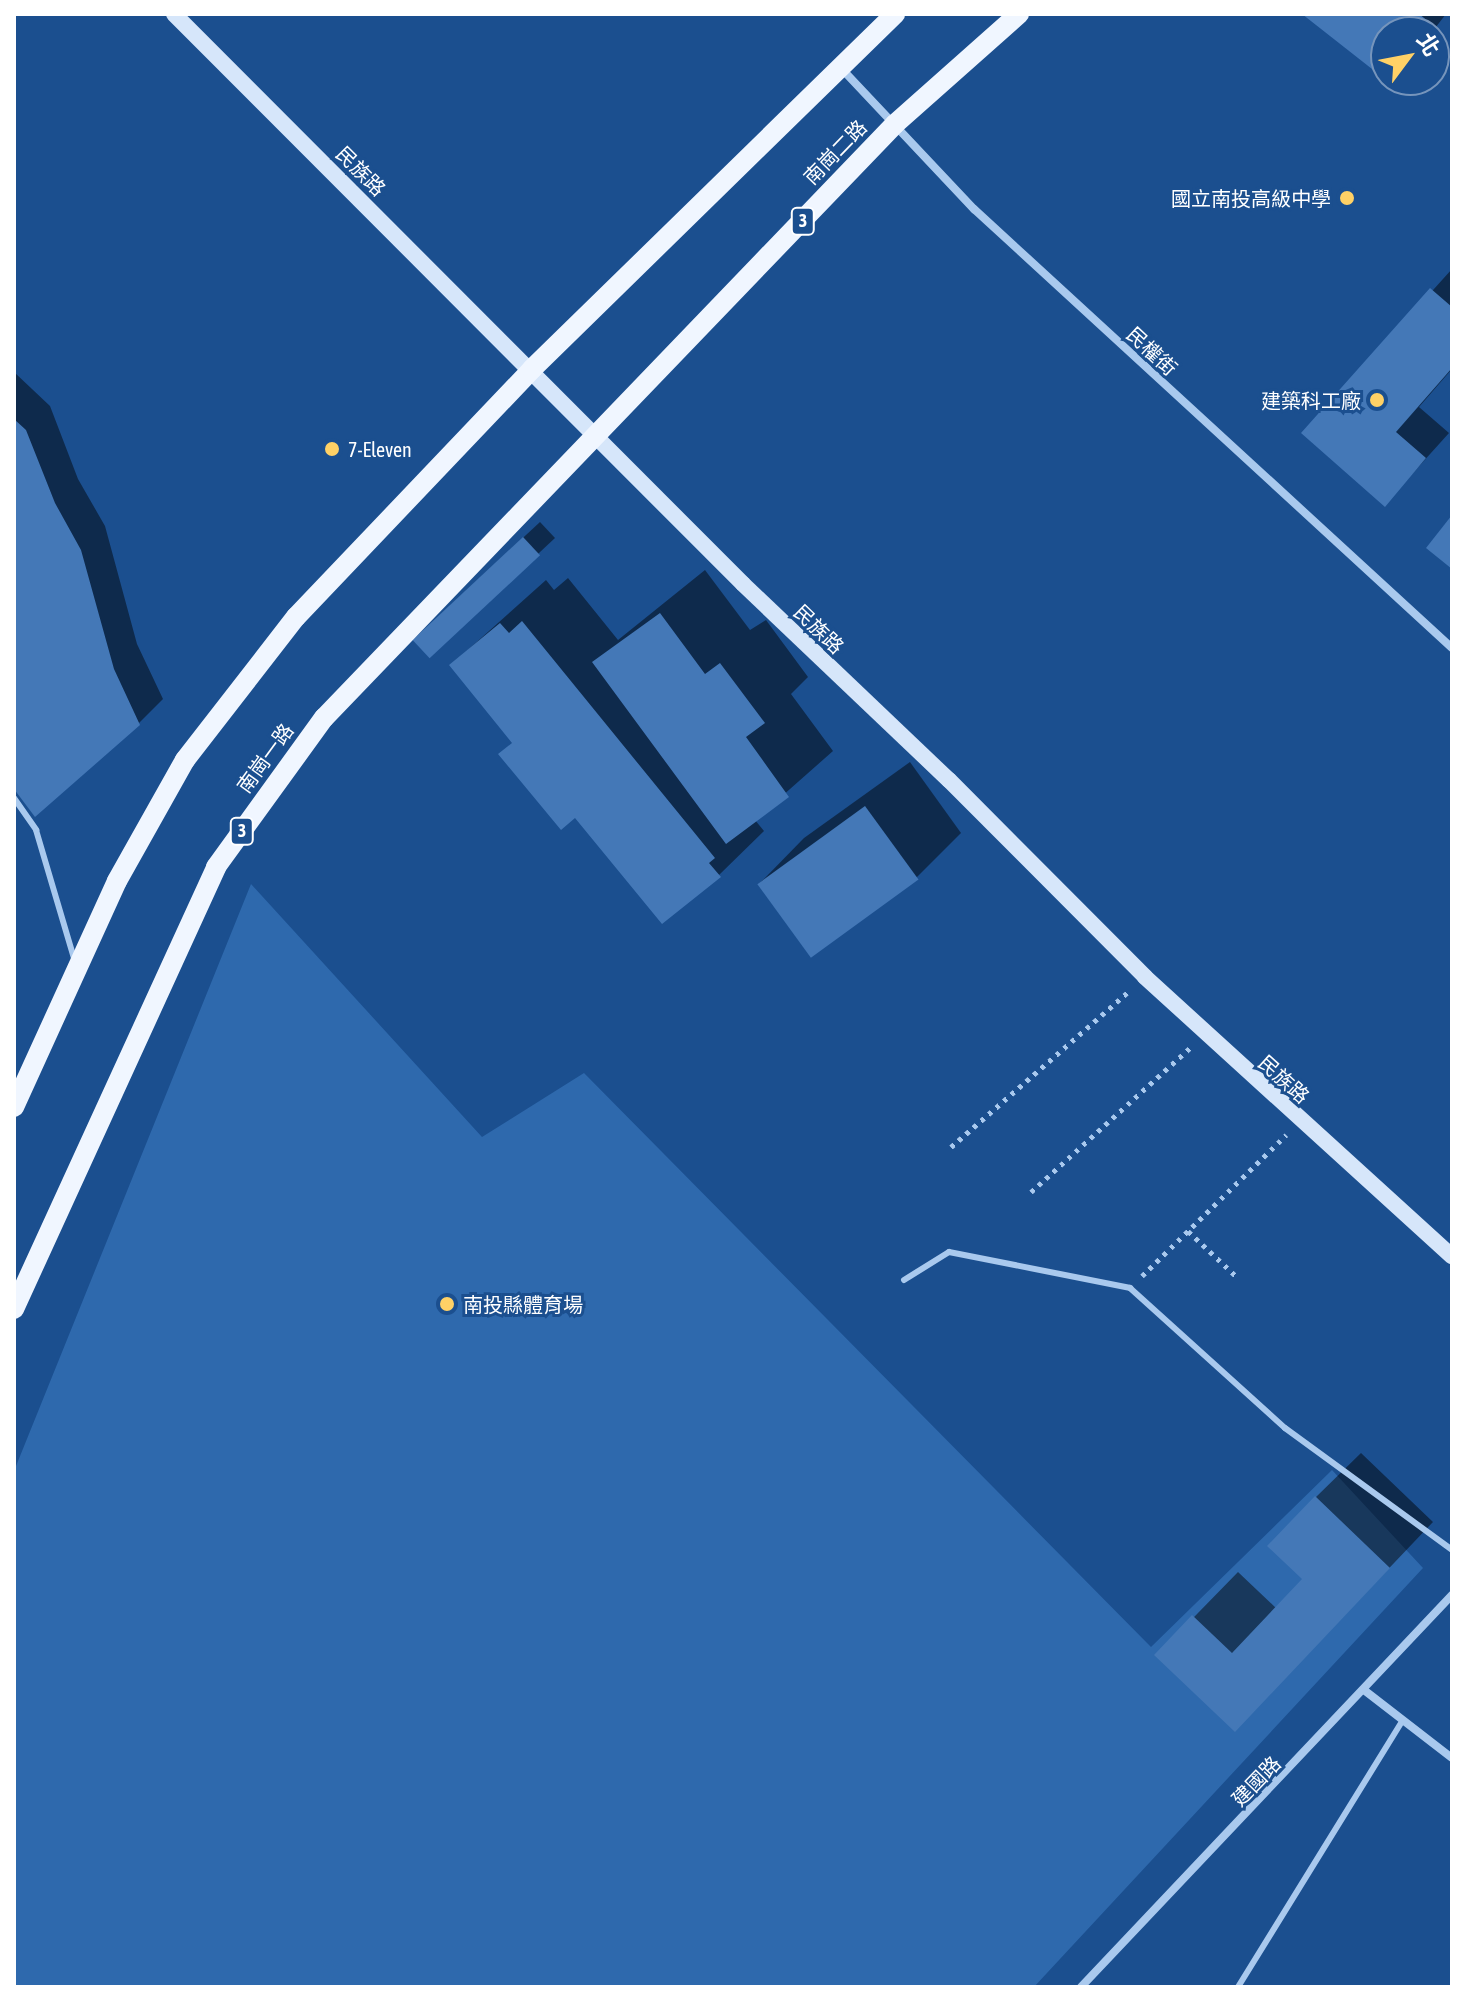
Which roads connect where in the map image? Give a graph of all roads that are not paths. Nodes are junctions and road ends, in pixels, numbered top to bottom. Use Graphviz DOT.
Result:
graph roads {
  1 [pos="174,14"];
  2 [pos="895,14"];
  3 [pos="1019,14"];
  4 [pos="840,67"];
  5 [pos="895,124"];
  6 [pos="532,369"];
  7 [pos="594,435"];
  8 [pos="1452,648"];
  9 [pos="14,798"];
  10 [pos="77,968"];
  11 [pos="14,1107"];
  12 [pos="1452,1256"];
  13 [pos="904,1280"];
  14 [pos="14,1309"];
  15 [pos="1452,1550"];
  16 [pos="1452,1595"];
  17 [pos="1364,1690"];
  18 [pos="1402,1721"];
  19 [pos="1452,1758"];
  20 [pos="1081,1987"];
  21 [pos="1238,1987"];
  1 -- 6 [label="main road, 民族路"];
  2 -- 4 [label="main road"];
  3 -- 5 [label="main road, 南崗二路 / 3"];
  4 -- 5 [label="street, 民權街"];
  4 -- 6 [label="main road"];
  5 -- 7 [label="main road, 南崗二路 / 3"];
  5 -- 8 [label="street, 民權街"];
  6 -- 7 [label="main road, 民族路"];
  6 -- 10 [label="main road"];
  7 -- 12 [label="main road, 民族路"];
  7 -- 14 [label="main road, 南崗一路 / 3"];
  9 -- 10 [label="lane"];
  10 -- 11 [label="main road"];
  13 -- 15 [label="lane"];
  16 -- 17 [label="street, 建國路"];
  17 -- 18 [label="street"];
  17 -- 20 [label="street, 建國路"];
  18 -- 19 [label="street"];
  18 -- 21 [label="lane"];
}
